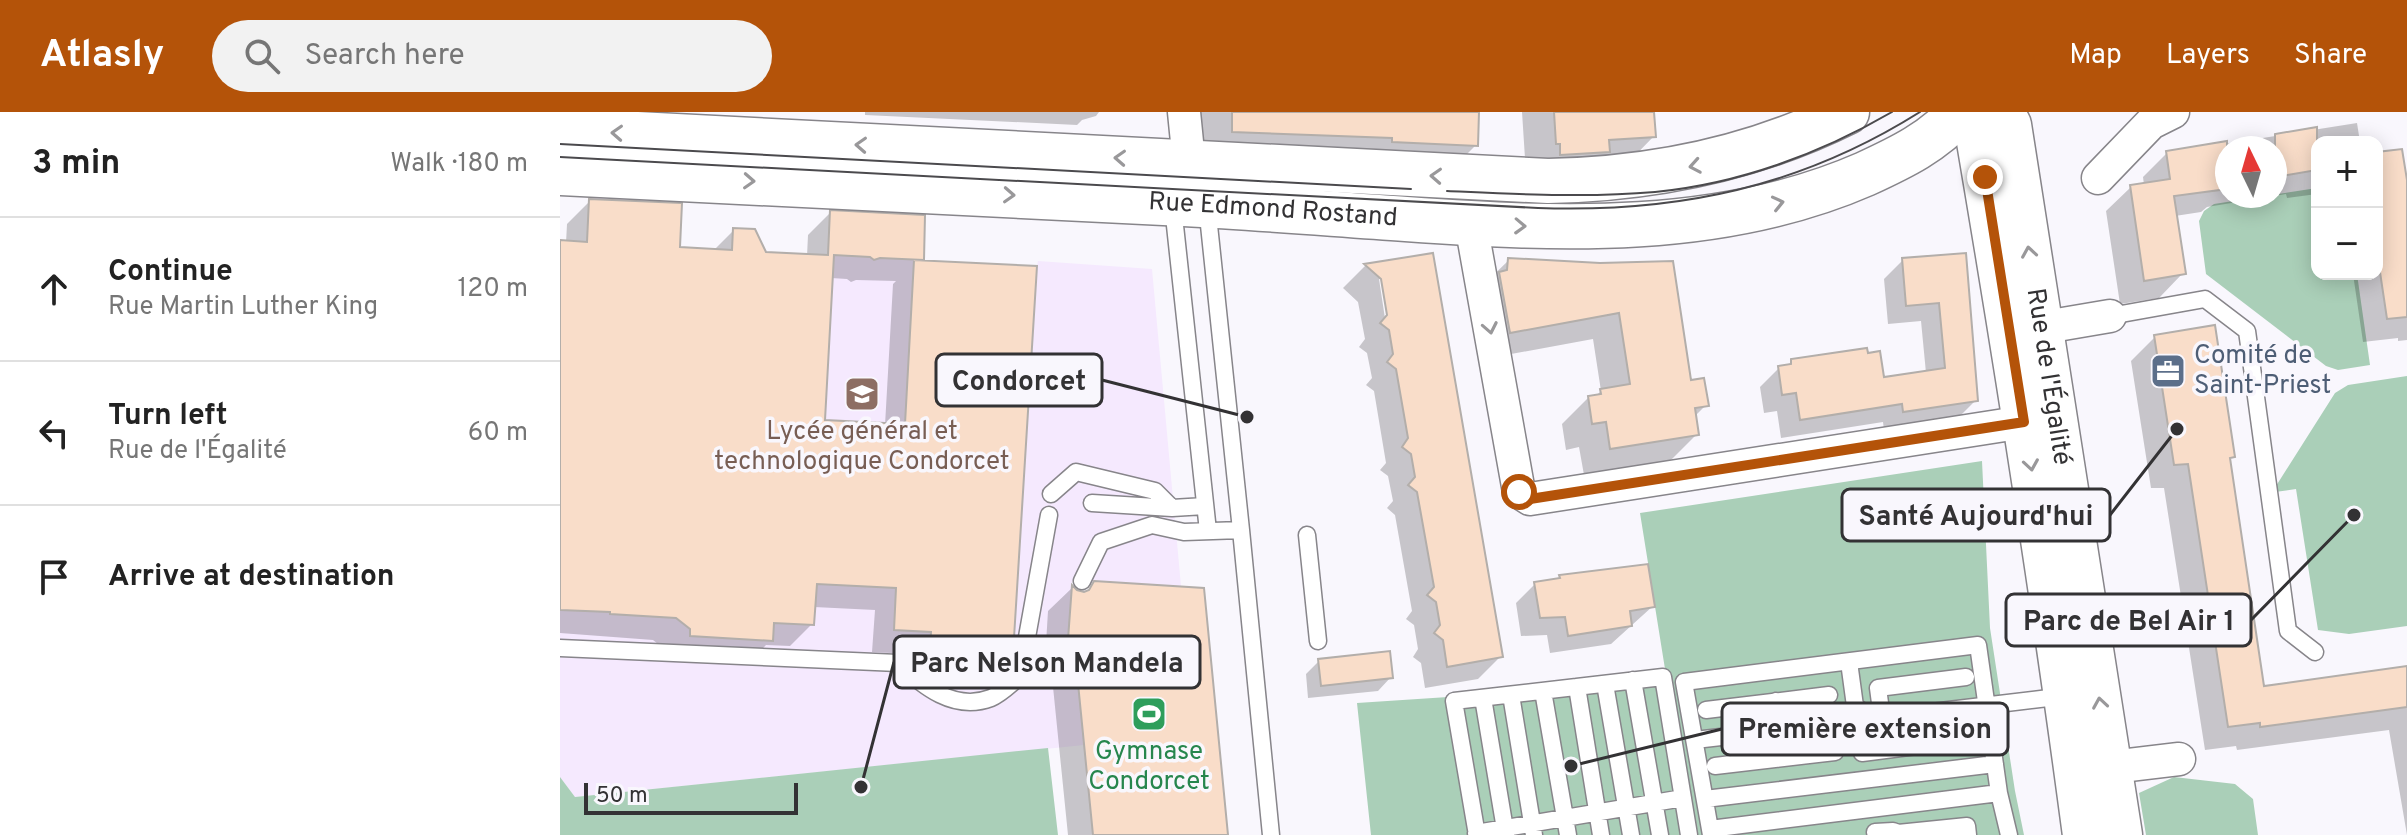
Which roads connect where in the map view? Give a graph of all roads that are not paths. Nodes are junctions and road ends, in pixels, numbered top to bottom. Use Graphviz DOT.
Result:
graph roads {
  1 [pos="1184,112"];
  2 [pos="1847,112"];
  3 [pos="1960,112"];
  4 [pos="1974,112"];
  5 [pos="2001,112"];
  6 [pos="2173,112"];
  7 [pos="674,124"];
  8 [pos="560,130"];
  9 [pos="1189,162"];
  10 [pos="560,173"];
  11 [pos="2098,178"];
  12 [pos="1190,204"];
  13 [pos="1471,224"];
  14 [pos="2110,316"];
  15 [pos="2026,330"];
  16 [pos="2024,422"];
  17 [pos="1051,494"];
  18 [pos="1092,503"];
  19 [pos="1205,506"];
  20 [pos="1172,508"];
  21 [pos="1049,515"];
  22 [pos="1241,530"];
  23 [pos="1208,531"];
  24 [pos="1307,535"];
  25 [pos="1082,581"];
  26 [pos="1318,641"];
  27 [pos="560,648"];
  28 [pos="2315,652"];
  29 [pos="1849,662"];
  30 [pos="1966,677"];
  31 [pos="1633,680"];
  32 [pos="1605,684"];
  33 [pos="1577,687"];
  34 [pos="1543,691"];
  35 [pos="1511,695"];
  36 [pos="1829,695"];
  37 [pos="2067,696"];
  38 [pos="1483,698"];
  39 [pos="1776,701"];
  40 [pos="1855,706"];
  41 [pos="1987,706"];
  42 [pos="1967,709"];
  43 [pos="1706,710"];
  44 [pos="1878,719"];
  45 [pos="1841,723"];
  46 [pos="1780,730"];
  47 [pos="1695,740"];
  48 [pos="1861,745"];
  49 [pos="1835,752"];
  50 [pos="1784,758"];
  51 [pos="2179,759"];
  52 [pos="1995,764"];
  53 [pos="1715,766"];
  54 [pos="2094,769"];
  55 [pos="1869,779"];
  56 [pos="1999,793"];
  57 [pos="1683,798"];
  58 [pos="1705,799"];
  59 [pos="1655,803"];
  60 [pos="1626,808"];
  61 [pos="1873,809"];
  62 [pos="1597,813"];
  63 [pos="1565,818"];
  64 [pos="1533,829"];
  65 [pos="1505,832"];
  66 [pos="1711,832"];
  67 [pos="1476,834"];
  68 [pos="1875,834"];
  69 [pos="1271,835"];
  70 [pos="1568,835"];
  71 [pos="1601,835"];
  72 [pos="1631,835"];
  73 [pos="1660,835"];
  74 [pos="1689,835"];
  75 [pos="1968,835"];
  76 [pos="2009,835"];
  77 [pos="2093,835"];
  1 -- 9 [label="street"];
  2 -- 9 [label="main road, Rue Edmond Rostand, one-way"];
  13 -- 3 [label="main road, Rue Edmond Rostand, one-way"];
  4 -- 15 [label="main road, Rue de l'Égalité"];
  15 -- 5 [label="main road, Rue de l'Égalité, one-way"];
  6 -- 11 [label="street"];
  7 -- 8 [label="main road, Rue Edmond Rostand, one-way"];
  9 -- 7 [label="main road, Rue Edmond Rostand, one-way"];
  10 -- 12 [label="main road, Rue Edmond Rostand, one-way"];
  12 -- 13 [label="main road, Rue Edmond Rostand"];
  12 -- 19 [label="lane"];
  12 -- 22 [label="lane"];
  13 -- 16 [label="street, one-way"];
  14 -- 15 [label="street"];
  14 -- 28 [label="lane"];
  15 -- 16 [label="main road, Rue de l'Égalité"];
  54 -- 15 [label="main road, Rue de l'Égalité, one-way"];
  16 -- 37 [label="main road, Rue de l'Égalité, one-way"];
  17 -- 20 [label="lane"];
  18 -- 20 [label="lane"];
  19 -- 20 [label="lane"];
  19 -- 23 [label="lane"];
  21 -- 27 [label="lane"];
  22 -- 23 [label="lane"];
  22 -- 69 [label="lane"];
  23 -- 25 [label="lane"];
  24 -- 26 [label="lane"];
  29 -- 40 [label="lane"];
  29 -- 41 [label="lane"];
  29 -- 47 [label="lane"];
  30 -- 44 [label="lane"];
  31 -- 32 [label="lane"];
  31 -- 57 [label="lane"];
  31 -- 59 [label="lane"];
  32 -- 33 [label="lane"];
  32 -- 60 [label="lane"];
  33 -- 34 [label="lane"];
  33 -- 62 [label="lane"];
  34 -- 35 [label="lane"];
  34 -- 63 [label="lane"];
  35 -- 38 [label="lane"];
  35 -- 64 [label="lane"];
  36 -- 39 [label="lane"];
  37 -- 41 [label="lane"];
  37 -- 54 [label="main road, Rue de l'Égalité"];
  38 -- 65 [label="lane"];
  38 -- 67 [label="lane"];
  39 -- 43 [label="lane"];
  39 -- 46 [label="lane"];
  40 -- 44 [label="lane"];
  40 -- 45 [label="lane"];
  41 -- 42 [label="lane"];
  41 -- 52 [label="lane"];
  42 -- 44 [label="lane"];
  42 -- 48 [label="lane"];
  44 -- 48 [label="lane"];
  45 -- 46 [label="lane"];
  45 -- 48 [label="lane"];
  46 -- 47 [label="lane"];
  46 -- 50 [label="lane"];
  47 -- 58 [label="lane"];
  48 -- 55 [label="lane"];
  49 -- 50 [label="lane"];
  50 -- 53 [label="lane"];
  51 -- 54 [label="street"];
  52 -- 55 [label="lane"];
  52 -- 56 [label="lane"];
  54 -- 77 [label="main road, Rue de l'Égalité"];
  55 -- 58 [label="lane"];
  56 -- 61 [label="lane"];
  56 -- 76 [label="lane"];
  57 -- 59 [label="lane"];
  57 -- 74 [label="lane"];
  58 -- 66 [label="lane"];
  59 -- 60 [label="lane"];
  59 -- 73 [label="lane"];
  60 -- 62 [label="lane"];
  60 -- 72 [label="lane"];
  61 -- 66 [label="lane"];
  61 -- 68 [label="lane"];
  62 -- 63 [label="lane"];
  62 -- 71 [label="lane"];
  63 -- 64 [label="lane"];
  63 -- 70 [label="lane"];
  64 -- 65 [label="lane"];
  65 -- 67 [label="lane"];
  68 -- 75 [label="lane"];
}
